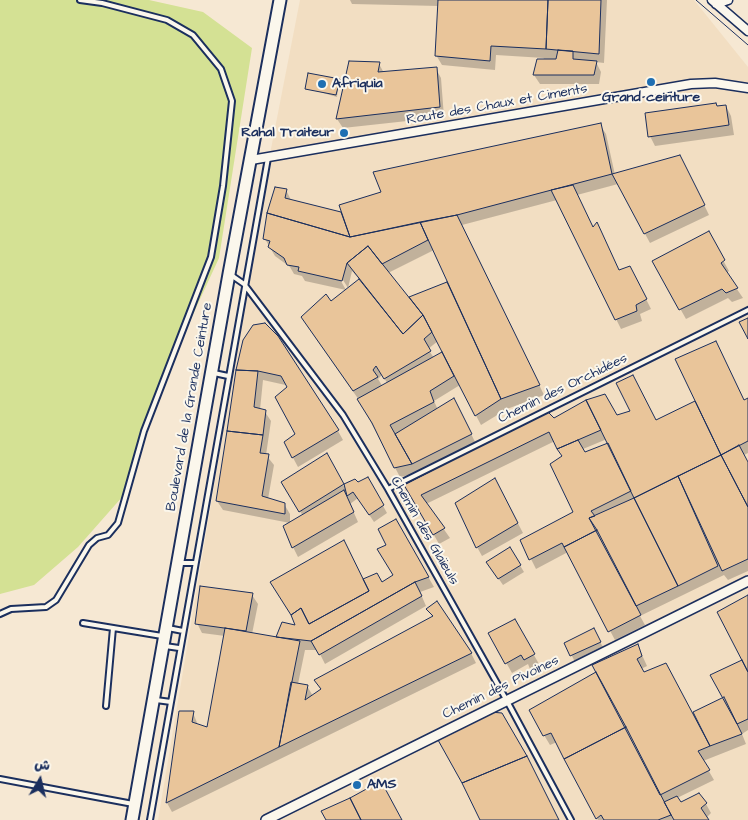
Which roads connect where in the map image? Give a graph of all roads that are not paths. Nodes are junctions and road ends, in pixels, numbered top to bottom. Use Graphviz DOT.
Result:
graph roads {
  1 [pos="80,0"];
  2 [pos="280,0"];
  3 [pos="728,0"];
  4 [pos="714,2"];
  5 [pos="748,31"];
  6 [pos="748,88"];
  7 [pos="268,158"];
  8 [pos="251,160"];
  9 [pos="229,274"];
  10 [pos="244,284"];
  11 [pos="748,310"];
  12 [pos="211,373"];
  13 [pos="228,376"];
  14 [pos="388,489"];
  15 [pos="195,562"];
  16 [pos="178,563"];
  17 [pos="748,581"];
  18 [pos="0,614"];
  19 [pos="83,623"];
  20 [pos="113,628"];
  21 [pos="182,631"];
  22 [pos="164,637"];
  23 [pos="179,648"];
  24 [pos="153,700"];
  25 [pos="507,701"];
  26 [pos="171,702"];
  27 [pos="106,706"];
  28 [pos="0,779"];
  29 [pos="135,804"];
  30 [pos="132,820"];
  31 [pos="150,820"];
  32 [pos="266,820"];
  33 [pos="571,820"];
  1 -- 18 [label="lane"];
  2 -- 8 [label="main road, Boulevard de la Grande Ceinture"];
  3 -- 4 [label="street"];
  4 -- 5 [label="street"];
  6 -- 7 [label="street, Route des Chaux et Ciments"];
  7 -- 8 [label="street, Route des Chaux et Ciments"];
  7 -- 10 [label="lane"];
  8 -- 9 [label="main road, Boulevard de la Grande Ceinture"];
  9 -- 10 [label="lane, Chemin des Glaïeuls"];
  9 -- 12 [label="main road, Boulevard de la Grande Ceinture"];
  10 -- 13 [label="lane"];
  10 -- 14 [label="lane, Chemin des Glaïeuls"];
  11 -- 14 [label="lane, Chemin des Orchidées"];
  12 -- 13 [label="lane"];
  12 -- 16 [label="main road, Boulevard de la Grande Ceinture"];
  13 -- 15 [label="lane"];
  14 -- 25 [label="lane, Chemin des Glaïeuls"];
  15 -- 16 [label="lane"];
  15 -- 21 [label="lane"];
  16 -- 22 [label="main road, Boulevard de la Grande Ceinture"];
  17 -- 25 [label="street, Chemin des Pivoines"];
  19 -- 20 [label="lane"];
  20 -- 22 [label="lane"];
  20 -- 27 [label="lane"];
  21 -- 22 [label="lane"];
  21 -- 23 [label="lane"];
  22 -- 23 [label="lane"];
  22 -- 24 [label="main road, Boulevard de la Grande Ceinture"];
  23 -- 26 [label="lane"];
  24 -- 26 [label="lane"];
  24 -- 29 [label="main road, Boulevard de la Grande Ceinture"];
  25 -- 32 [label="street, Chemin des Pivoines"];
  25 -- 33 [label="lane, Chemin des Glaïeuls"];
  26 -- 31 [label="lane"];
  28 -- 29 [label="lane"];
  29 -- 30 [label="main road, Boulevard de la Grande Ceinture"];
}
